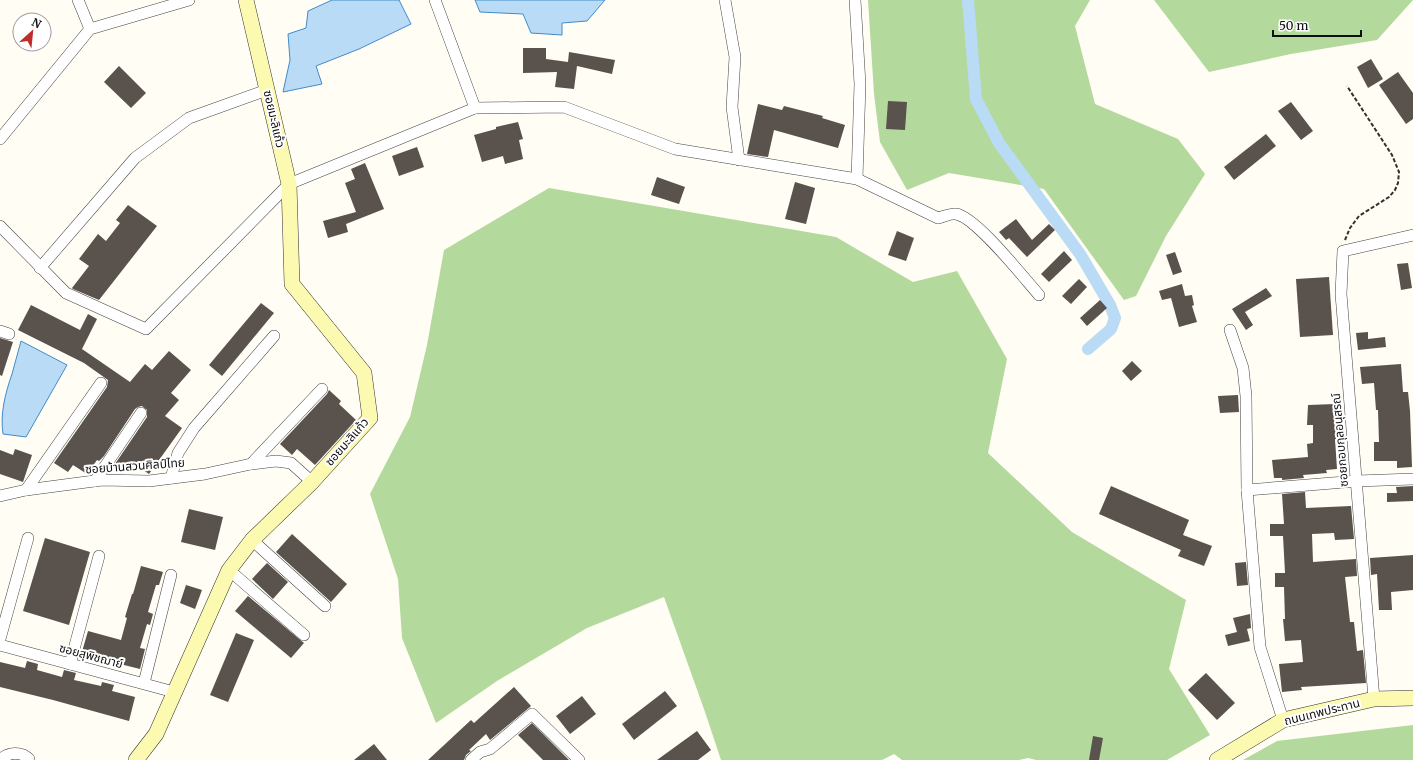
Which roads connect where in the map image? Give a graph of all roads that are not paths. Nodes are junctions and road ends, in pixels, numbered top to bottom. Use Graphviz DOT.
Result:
graph roads {
  1 [pos="78,0"];
  2 [pos="189,0"];
  3 [pos="246,0"];
  4 [pos="435,0"];
  5 [pos="725,0"];
  6 [pos="855,0"];
  7 [pos="90,29"];
  8 [pos="267,90"];
  9 [pos="476,108"];
  10 [pos="0,139"];
  11 [pos="739,160"];
  12 [pos="857,179"];
  13 [pos="289,184"];
  14 [pos="0,226"];
  15 [pos="1413,235"];
  16 [pos="40,268"];
  17 [pos="1039,295"];
  18 [pos="1230,330"];
  19 [pos="274,336"];
  20 [pos="101,383"];
  21 [pos="322,389"];
  22 [pos="141,413"];
  23 [pos="251,464"];
  24 [pos="171,478"];
  25 [pos="1413,479"];
  26 [pos="95,481"];
  27 [pos="1357,481"];
  28 [pos="312,482"];
  29 [pos="26,490"];
  30 [pos="1247,490"];
  31 [pos="0,496"];
  32 [pos="28,538"];
  33 [pos="252,540"];
  34 [pos="99,556"];
  35 [pos="229,570"];
  36 [pos="171,575"];
  37 [pos="325,606"];
  38 [pos="304,635"];
  39 [pos="0,639"];
  40 [pos="0,645"];
  41 [pos="70,664"];
  42 [pos="144,683"];
  43 [pos="174,692"];
  44 [pos="1413,698"];
  45 [pos="1374,699"];
  46 [pos="1283,720"];
  47 [pos="29,759"];
  48 [pos="0,760"];
  49 [pos="136,760"];
  50 [pos="471,760"];
  51 [pos="579,760"];
  52 [pos="1217,760"];
  1 -- 7 [label="street"];
  2 -- 7 [label="street"];
  3 -- 8 [label="street, ซอยมะลิแก้ว"];
  4 -- 9 [label="street"];
  5 -- 11 [label="street"];
  6 -- 12 [label="street"];
  7 -- 10 [label="street"];
  8 -- 13 [label="street, ซอยมะลิแก้ว"];
  8 -- 16 [label="street"];
  9 -- 11 [label="street"];
  9 -- 13 [label="street"];
  11 -- 12 [label="street"];
  12 -- 17 [label="street"];
  13 -- 16 [label="street"];
  13 -- 28 [label="street, ซอยมะลิแก้ว"];
  14 -- 16 [label="street"];
  15 -- 27 [label="street, ซอยกอบกุลอนุสรณ์"];
  18 -- 30 [label="street"];
  19 -- 24 [label="street"];
  20 -- 29 [label="street"];
  21 -- 23 [label="street"];
  22 -- 26 [label="street"];
  23 -- 24 [label="street, ซอยบ้านสวนศิลป์ไทย"];
  23 -- 28 [label="street, ซอยบ้านสวนศิลป์ไทย"];
  24 -- 26 [label="street, ซอยบ้านสวนศิลป์ไทย"];
  25 -- 27 [label="street"];
  26 -- 29 [label="street, ซอยบ้านสวนศิลป์ไทย"];
  27 -- 30 [label="street"];
  27 -- 45 [label="street, ซอยกอบกุลอนุสรณ์"];
  28 -- 33 [label="street, ซอยมะลิแก้ว"];
  29 -- 31 [label="street, ซอยบ้านสวนศิลป์ไทย"];
  30 -- 46 [label="street"];
  32 -- 39 [label="street"];
  33 -- 35 [label="street, ซอยมะลิแก้ว"];
  33 -- 37 [label="street"];
  34 -- 41 [label="street"];
  35 -- 38 [label="street"];
  35 -- 43 [label="street, ซอยมะลิแก้ว"];
  36 -- 42 [label="street"];
  40 -- 41 [label="street, ซอยสุพิชฌาย์"];
  41 -- 42 [label="street, ซอยสุพิชฌาย์"];
  42 -- 43 [label="street, ซอยสุพิชฌาย์"];
  43 -- 49 [label="street, ซอยมะลิแก้ว"];
  44 -- 45 [label="street, ถนนเทพประทาน"];
  45 -- 46 [label="street, ถนนเทพประทาน"];
  46 -- 52 [label="street, ถนนเทพประทาน"];
  47 -- 48 [label="street"];
  50 -- 51 [label="street"];
}
